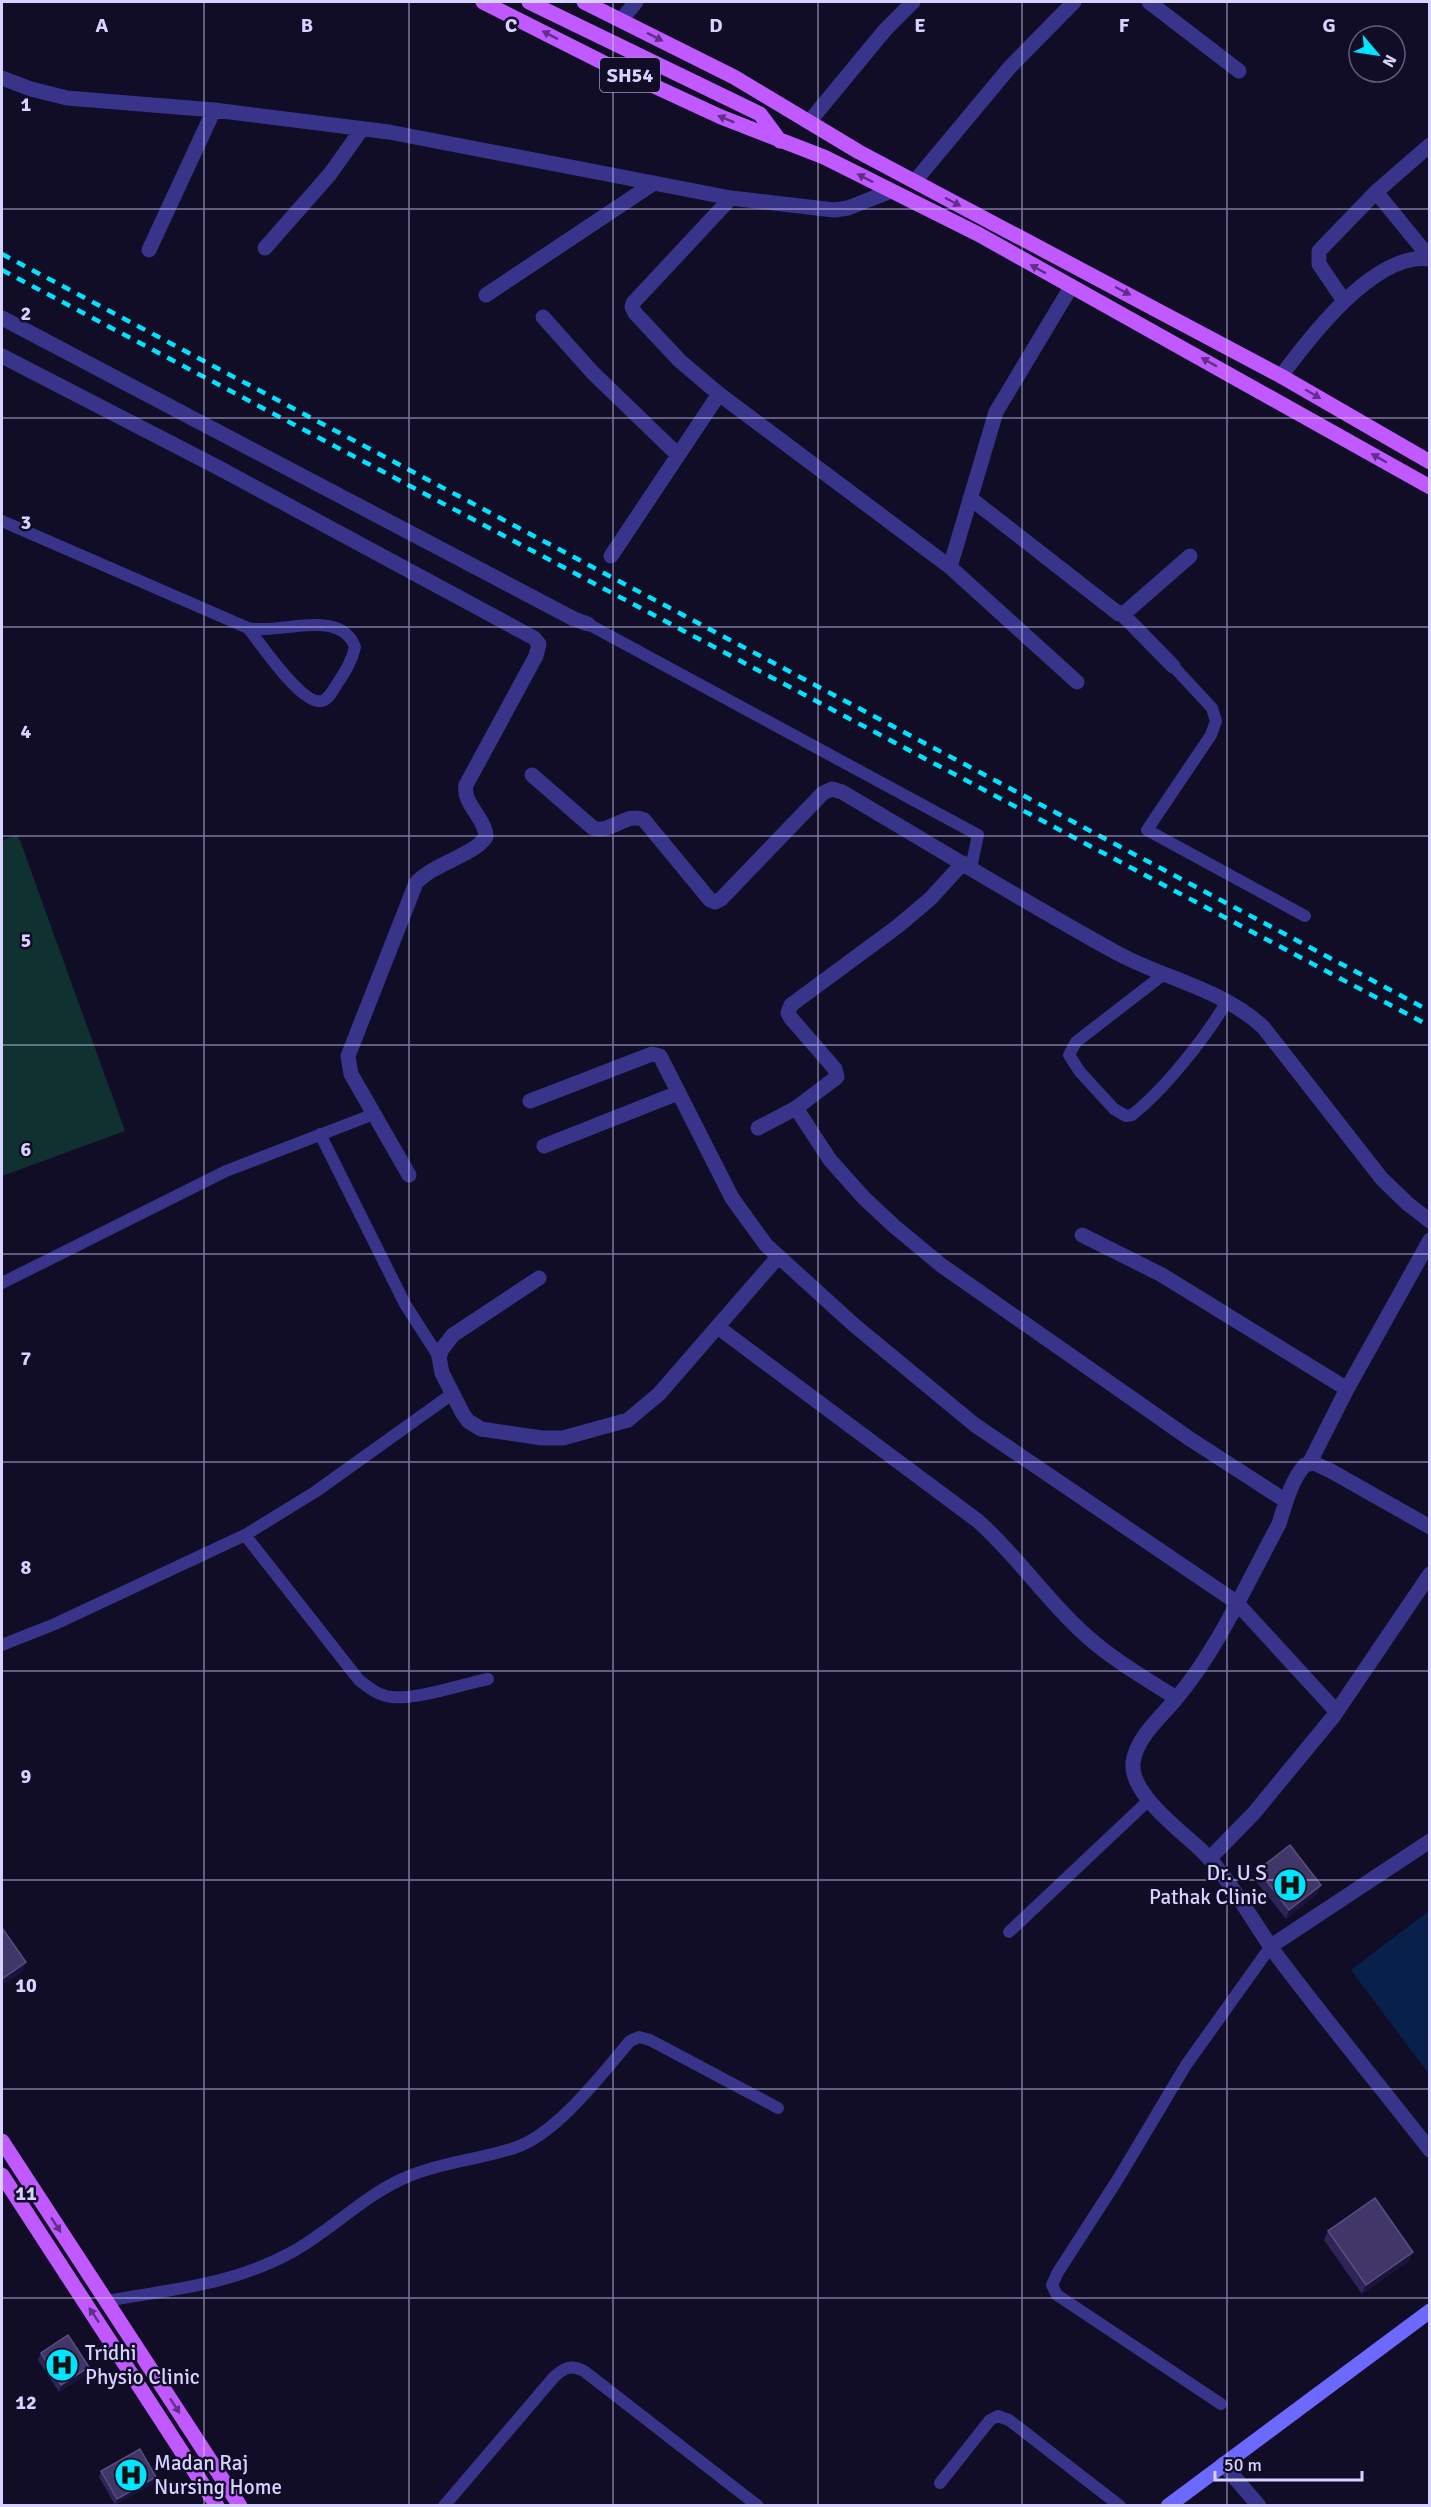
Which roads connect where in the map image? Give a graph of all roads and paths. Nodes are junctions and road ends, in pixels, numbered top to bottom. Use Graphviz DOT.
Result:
graph roads {
  1 [pos="483,2"];
  2 [pos="529,2"];
  3 [pos="636,2"];
  4 [pos="913,2"];
  5 [pos="1074,2"];
  6 [pos="1149,2"];
  7 [pos="588,3"];
  8 [pos="621,20"];
  9 [pos="1239,71"];
  10 [pos="2,78"];
  11 [pos="214,110"];
  12 [pos="792,112"];
  13 [pos="760,114"];
  14 [pos="809,122"];
  15 [pos="362,129"];
  16 [pos="780,141"];
  17 [pos="1430,145"];
  18 [pos="915,182"];
  19 [pos="654,183"];
  20 [pos="891,191"];
  21 [pos="1376,192"];
  22 [pos="731,198"];
  23 [pos="265,248"];
  24 [pos="148,250"];
  25 [pos="1430,258"];
  26 [pos="1071,287"];
  27 [pos="486,295"];
  28 [pos="1344,301"];
  29 [pos="543,317"];
  30 [pos="2,318"];
  31 [pos="2,356"];
  32 [pos="1281,376"];
  33 [pos="719,394"];
  34 [pos="678,455"];
  35 [pos="1430,462"];
  36 [pos="1430,487"];
  37 [pos="970,498"];
  38 [pos="2,521"];
  39 [pos="611,556"];
  40 [pos="1190,556"];
  41 [pos="950,567"];
  42 [pos="1122,614"];
  43 [pos="588,624"];
  44 [pos="248,628"];
  45 [pos="1173,666"];
  46 [pos="1077,682"];
  47 [pos="532,775"];
  48 [pos="967,866"];
  49 [pos="1305,916"];
  50 [pos="1164,974"];
  51 [pos="1227,1001"];
  52 [pos="678,1094"];
  53 [pos="530,1101"];
  54 [pos="796,1108"];
  55 [pos="374,1114"];
  56 [pos="758,1128"];
  57 [pos="320,1134"];
  58 [pos="544,1146"];
  59 [pos="409,1175"];
  60 [pos="1430,1221"];
  61 [pos="1082,1235"];
  62 [pos="1430,1240"];
  63 [pos="778,1257"];
  64 [pos="539,1278"];
  65 [pos="2,1283"];
  66 [pos="719,1328"];
  67 [pos="439,1357"];
  68 [pos="1347,1389"];
  69 [pos="452,1394"];
  70 [pos="1309,1464"];
  71 [pos="1286,1501"];
  72 [pos="1430,1527"];
  73 [pos="245,1535"];
  74 [pos="1430,1574"];
  75 [pos="1236,1602"];
  76 [pos="2,1645"];
  77 [pos="488,1679"];
  78 [pos="1176,1698"];
  79 [pos="1336,1711"];
  80 [pos="1149,1800"];
  81 [pos="1430,1841"];
  82 [pos="1210,1858"];
  83 [pos="1009,1932"];
  84 [pos="1271,1946"];
  85 [pos="778,2108"];
  86 [pos="2,2141"];
  87 [pos="1430,2150"];
  88 [pos="2,2175"];
  89 [pos="106,2301"];
  90 [pos="1430,2311"];
  91 [pos="1221,2404"];
  92 [pos="1223,2464"];
  93 [pos="940,2483"];
  94 [pos="217,2505"];
  95 [pos="240,2505"];
  96 [pos="444,2505"];
  97 [pos="758,2505"];
  98 [pos="1120,2505"];
  99 [pos="1167,2505"];
  100 [pos="1259,2505"];
  16 -- 1 [label="main road, SH54, one-way"];
  2 -- 13 [label="main road, SH54"];
  3 -- 8 [label="street"];
  4 -- 14 [label="street"];
  5 -- 18 [label="street"];
  6 -- 9 [label="street"];
  7 -- 8 [label="main road, SH54"];
  8 -- 12 [label="main road, SH54, one-way"];
  10 -- 11 [label="street"];
  11 -- 15 [label="street"];
  11 -- 24 [label="street"];
  12 -- 13 [label="main road, SH54"];
  12 -- 14 [label="main road"];
  13 -- 16 [label="main road, SH54"];
  14 -- 18 [label="main road"];
  15 -- 19 [label="street"];
  15 -- 23 [label="street"];
  20 -- 16 [label="main road, one-way"];
  17 -- 21 [label="street"];
  18 -- 32 [label="main road, one-way"];
  19 -- 22 [label="street"];
  19 -- 27 [label="street"];
  20 -- 22 [label="street"];
  26 -- 20 [label="main road, one-way"];
  21 -- 25 [label="street"];
  21 -- 28 [label="street"];
  22 -- 33 [label="street"];
  25 -- 28 [label="street"];
  36 -- 26 [label="main road, one-way"];
  26 -- 37 [label="street"];
  28 -- 32 [label="street"];
  29 -- 34 [label="street"];
  30 -- 43 [label="street"];
  31 -- 55 [label="street"];
  32 -- 35 [label="main road, one-way"];
  33 -- 34 [label="street"];
  33 -- 41 [label="street"];
  34 -- 39 [label="street"];
  37 -- 41 [label="street"];
  37 -- 42 [label="street"];
  38 -- 44 [label="lane"];
  40 -- 42 [label="street"];
  41 -- 46 [label="street"];
  42 -- 45 [label="street"];
  43 -- 48 [label="lane"];
  44 -- 44 [label="lane"];
  45 -- 49 [label="lane"];
  47 -- 48 [label="street"];
  48 -- 50 [label="street"];
  48 -- 54 [label="street"];
  50 -- 51 [label="street"];
  50 -- 51 [label="lane"];
  51 -- 60 [label="street"];
  52 -- 53 [label="street"];
  52 -- 58 [label="street"];
  52 -- 63 [label="street"];
  54 -- 56 [label="street"];
  54 -- 71 [label="street"];
  55 -- 57 [label="lane"];
  55 -- 59 [label="street"];
  57 -- 65 [label="lane"];
  57 -- 67 [label="lane"];
  61 -- 68 [label="street"];
  62 -- 68 [label="street"];
  63 -- 66 [label="street"];
  63 -- 75 [label="street"];
  64 -- 67 [label="street"];
  66 -- 69 [label="street"];
  66 -- 78 [label="street"];
  67 -- 69 [label="street"];
  68 -- 70 [label="street"];
  69 -- 73 [label="lane"];
  70 -- 71 [label="street"];
  70 -- 72 [label="street"];
  71 -- 75 [label="street"];
  73 -- 76 [label="lane"];
  73 -- 77 [label="lane"];
  74 -- 79 [label="street"];
  75 -- 78 [label="street"];
  75 -- 79 [label="street"];
  78 -- 80 [label="street"];
  79 -- 82 [label="street"];
  80 -- 82 [label="street"];
  80 -- 83 [label="lane"];
  81 -- 84 [label="street"];
  82 -- 84 [label="street"];
  84 -- 87 [label="street"];
  84 -- 91 [label="lane"];
  85 -- 89 [label="lane"];
  86 -- 89 [label="main road, one-way"];
  94 -- 88 [label="main road, one-way"];
  89 -- 95 [label="main road, one-way"];
  90 -- 92 [label="street"];
  92 -- 99 [label="street"];
  92 -- 100 [label="street"];
  93 -- 98 [label="lane"];
  96 -- 97 [label="lane"];
}
